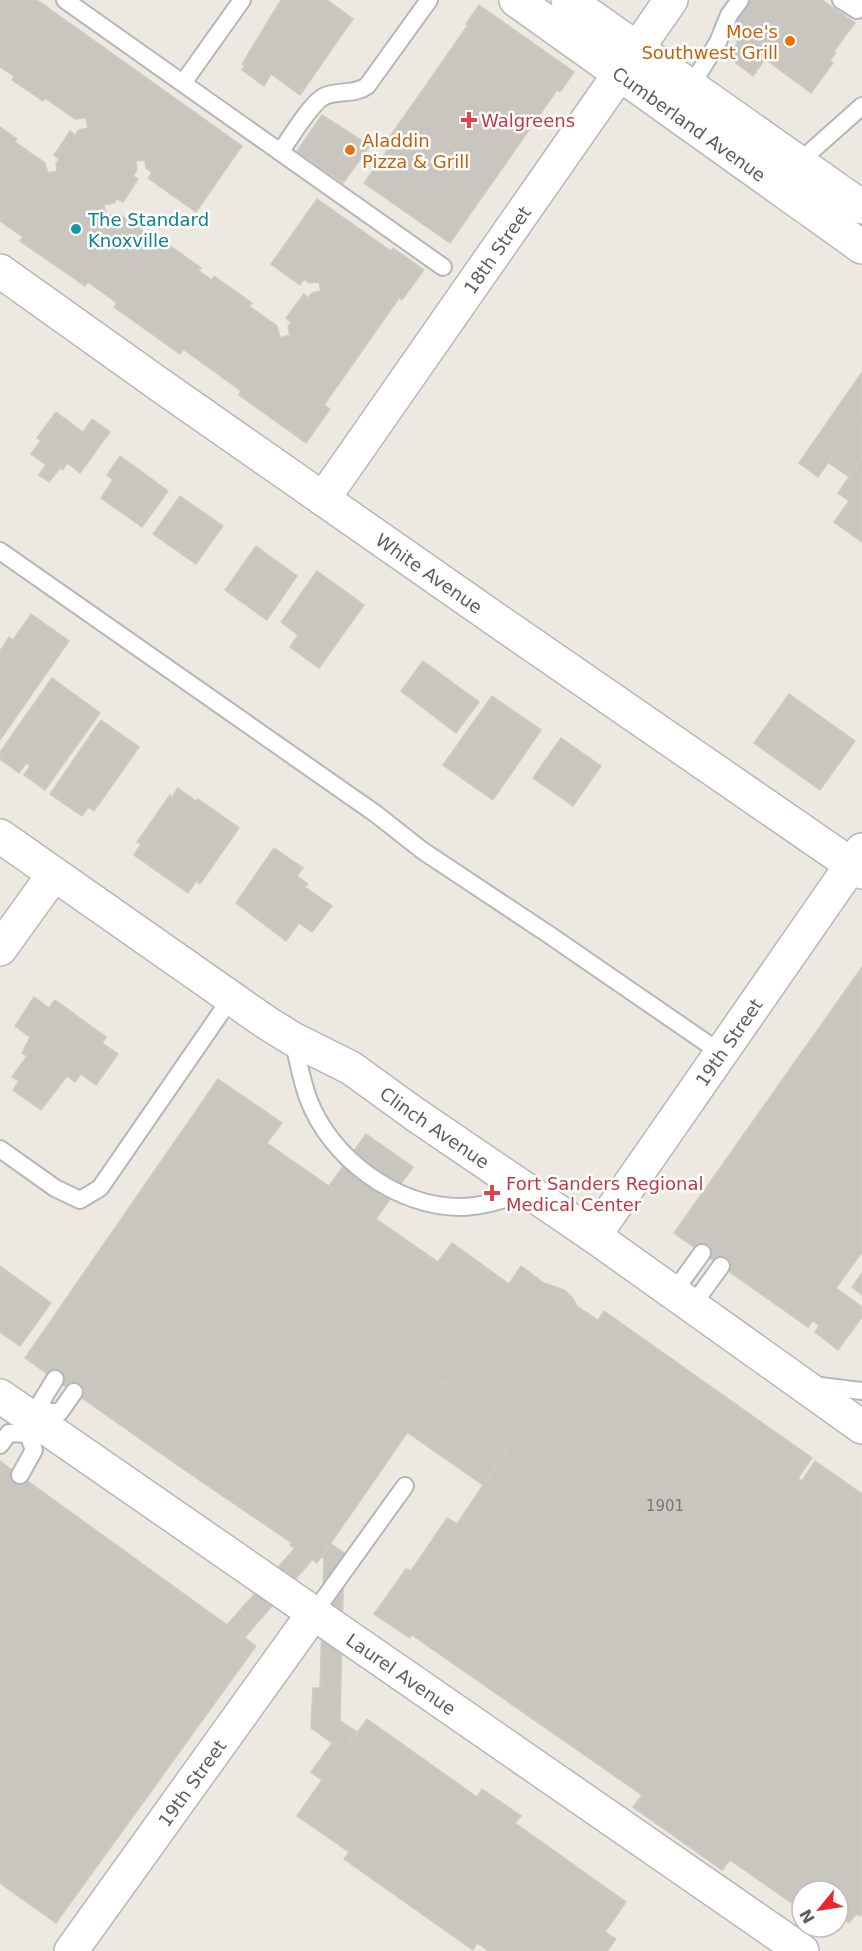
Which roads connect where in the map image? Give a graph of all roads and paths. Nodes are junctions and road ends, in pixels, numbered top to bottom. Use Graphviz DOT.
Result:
graph roads {
  1 [pos="65,0"];
  2 [pos="242,0"];
  3 [pos="429,0"];
  4 [pos="516,0"];
  5 [pos="568,0"];
  6 [pos="671,0"];
  7 [pos="740,0"];
  8 [pos="841,0"];
  9 [pos="862,4"];
  10 [pos="629,62"];
  11 [pos="183,83"];
  12 [pos="691,86"];
  13 [pos="862,106"];
  14 [pos="280,152"];
  15 [pos="799,162"];
  16 [pos="862,207"];
  17 [pos="862,247"];
  18 [pos="443,267"];
  19 [pos="0,271"];
  20 [pos="324,500"];
  21 [pos="0,551"];
  22 [pos="0,836"];
  23 [pos="859,862"];
  24 [pos="54,874"];
  25 [pos="0,949"];
  26 [pos="231,998"];
  27 [pos="293,1039"];
  28 [pos="720,1053"];
  29 [pos="0,1149"];
  30 [pos="529,1192"];
  31 [pos="594,1236"];
  32 [pos="702,1253"];
  33 [pos="721,1266"];
  34 [pos="683,1300"];
  35 [pos="55,1379"];
  36 [pos="800,1383"];
  37 [pos="862,1391"];
  38 [pos="74,1392"];
  39 [pos="0,1396"];
  40 [pos="37,1423"];
  41 [pos="862,1427"];
  42 [pos="0,1445"];
  43 [pos="20,1475"];
  44 [pos="405,1486"];
  45 [pos="313,1614"];
  46 [pos="71,1951"];
  47 [pos="802,1951"];
  1 -- 11 [label="lane"];
  2 -- 11 [label="lane"];
  3 -- 14 [label="lane"];
  4 -- 10 [label="street, Cumberland Avenue"];
  5 -- 10 [label="street, Cumberland Avenue"];
  6 -- 10 [label="street, 18th Street"];
  7 -- 12 [label="lane"];
  8 -- 9 [label="lane"];
  10 -- 12 [label="street, Cumberland Avenue"];
  10 -- 17 [label="street, Cumberland Avenue"];
  10 -- 20 [label="street, 18th Street"];
  11 -- 14 [label="lane"];
  12 -- 15 [label="street, Cumberland Avenue"];
  13 -- 15 [label="lane"];
  14 -- 18 [label="lane"];
  15 -- 16 [label="street, Cumberland Avenue"];
  19 -- 20 [label="street, White Avenue"];
  20 -- 23 [label="street, White Avenue"];
  21 -- 28 [label="lane"];
  22 -- 24 [label="street, Clinch Avenue"];
  23 -- 28 [label="street, 19th Street"];
  24 -- 25 [label="street"];
  24 -- 26 [label="street, Clinch Avenue"];
  26 -- 27 [label="street, Clinch Avenue"];
  26 -- 29 [label="lane"];
  27 -- 30 [label="street, Clinch Avenue"];
  27 -- 30 [label="lane"];
  28 -- 31 [label="street, 19th Street"];
  30 -- 31 [label="street, Clinch Avenue"];
  31 -- 34 [label="street, Clinch Avenue"];
  32 -- 34 [label="lane"];
  33 -- 34 [label="lane"];
  34 -- 36 [label="street, Clinch Avenue"];
  35 -- 40 [label="lane"];
  36 -- 37 [label="lane"];
  36 -- 41 [label="street, Clinch Avenue"];
  38 -- 40 [label="lane"];
  39 -- 40 [label="street, Laurel Avenue"];
  40 -- 42 [label="lane"];
  40 -- 43 [label="lane"];
  40 -- 45 [label="street, Laurel Avenue"];
  44 -- 45 [label="lane"];
  45 -- 46 [label="street, 19th Street"];
  45 -- 47 [label="street, Laurel Avenue"];
}
